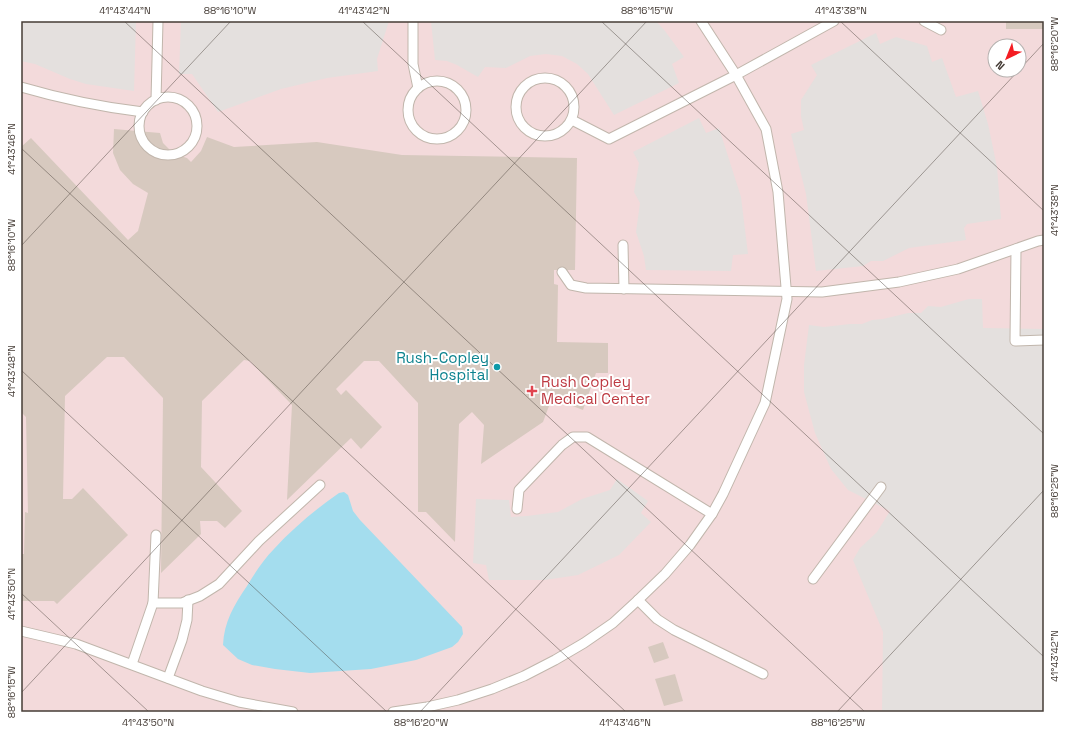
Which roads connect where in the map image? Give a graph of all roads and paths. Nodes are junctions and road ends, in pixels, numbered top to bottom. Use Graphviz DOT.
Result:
graph roads {
  1 [pos="158,21"];
  2 [pos="413,21"];
  3 [pos="701,21"];
  4 [pos="834,21"];
  5 [pos="924,21"];
  6 [pos="941,30"];
  7 [pos="736,75"];
  8 [pos="21,87"];
  9 [pos="418,88"];
  10 [pos="156,100"];
  11 [pos="143,112"];
  12 [pos="572,120"];
  13 [pos="1044,240"];
  14 [pos="623,245"];
  15 [pos="1016,249"];
  16 [pos="562,272"];
  17 [pos="624,289"];
  18 [pos="786,292"];
  19 [pos="1044,340"];
  20 [pos="320,485"];
  21 [pos="881,487"];
  22 [pos="517,509"];
  23 [pos="712,514"];
  24 [pos="156,535"];
  25 [pos="813,579"];
  26 [pos="188,600"];
  27 [pos="638,600"];
  28 [pos="153,603"];
  29 [pos="21,631"];
  30 [pos="132,664"];
  31 [pos="763,674"];
  32 [pos="168,678"];
  33 [pos="293,712"];
  34 [pos="393,712"];
  1 -- 10 [label="lane"];
  2 -- 9 [label="lane"];
  3 -- 7 [label="lane"];
  4 -- 7 [label="lane"];
  5 -- 6 [label="lane"];
  7 -- 12 [label="lane"];
  7 -- 18 [label="lane"];
  8 -- 11 [label="lane"];
  9 -- 9 [label="lane"];
  10 -- 11 [label="lane"];
  10 -- 11 [label="lane"];
  12 -- 12 [label="lane"];
  13 -- 15 [label="lane"];
  14 -- 17 [label="lane"];
  15 -- 18 [label="lane"];
  15 -- 19 [label="lane"];
  16 -- 17 [label="lane"];
  17 -- 18 [label="lane"];
  18 -- 23 [label="lane"];
  20 -- 26 [label="lane"];
  21 -- 25 [label="lane"];
  22 -- 23 [label="lane"];
  23 -- 27 [label="lane"];
  24 -- 28 [label="lane"];
  26 -- 28 [label="lane"];
  26 -- 32 [label="lane"];
  27 -- 31 [label="lane"];
  27 -- 34 [label="lane"];
  28 -- 30 [label="lane"];
  29 -- 30 [label="lane"];
  30 -- 32 [label="lane"];
  32 -- 33 [label="lane"];
}
